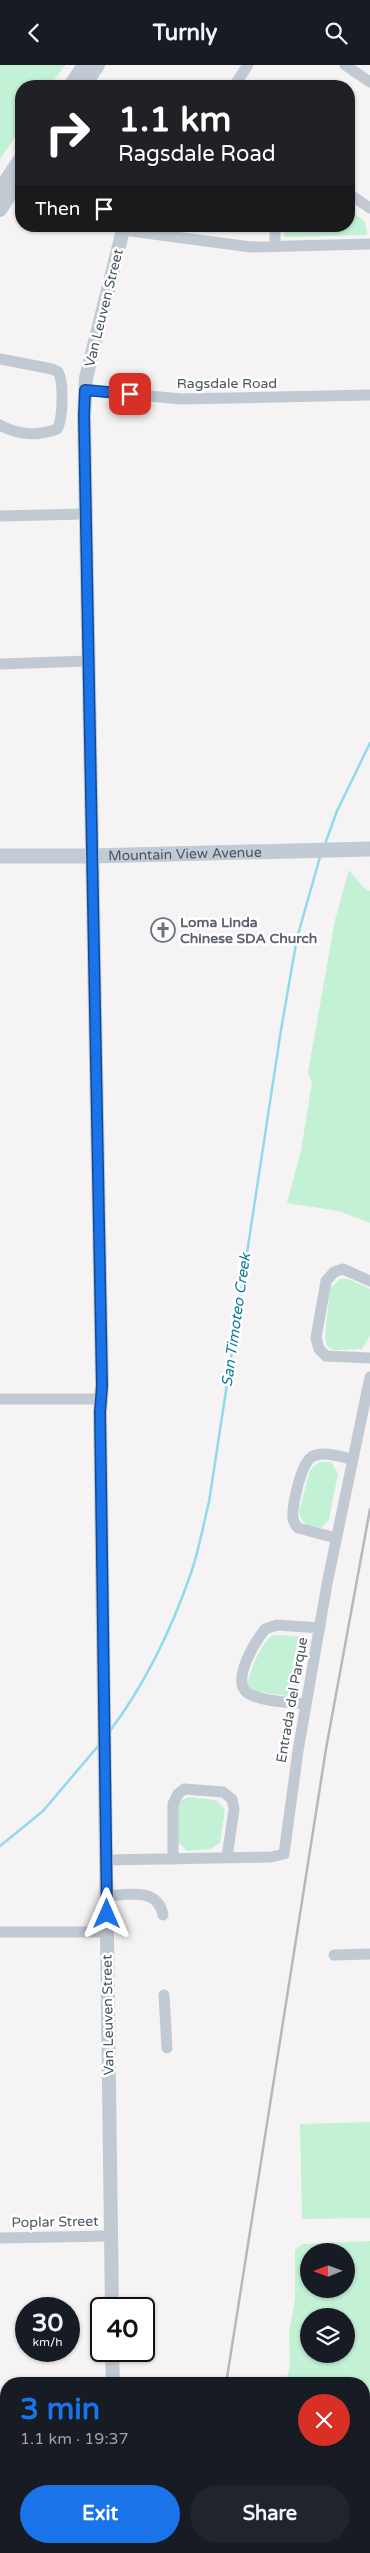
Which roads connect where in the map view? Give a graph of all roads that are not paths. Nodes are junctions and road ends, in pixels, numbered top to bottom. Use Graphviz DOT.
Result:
graph roads {
  1 [pos="84,65"];
  2 [pos="98,65"];
  3 [pos="248,65"];
  4 [pos="345,65"];
  5 [pos="74,80"];
  6 [pos="88,80"];
  7 [pos="238,80"];
  8 [pos="370,82"];
  9 [pos="15,166"];
  10 [pos="15,187"];
  11 [pos="0,189"];
  12 [pos="355,197"];
  13 [pos="370,208"];
  14 [pos="0,210"];
  15 [pos="123,232"];
  16 [pos="178,232"];
  17 [pos="275,232"];
  18 [pos="370,244"];
  19 [pos="275,246"];
  20 [pos="0,359"];
  21 [pos="85,390"];
  22 [pos="370,395"];
  23 [pos="0,425"];
  24 [pos="85,514"];
  25 [pos="0,515"];
  26 [pos="88,661"];
  27 [pos="0,664"];
  28 [pos="363,849"];
  29 [pos="0,856"];
  30 [pos="91,856"];
  31 [pos="370,1281"];
  32 [pos="370,1358"];
  33 [pos="370,1377"];
  34 [pos="0,1399"];
  35 [pos="101,1399"];
  36 [pos="352,1459"];
  37 [pos="336,1538"];
  38 [pos="320,1628"];
  39 [pos="306,1704"];
  40 [pos="228,1857"];
  41 [pos="173,1859"];
  42 [pos="106,1860"];
  43 [pos="107,1896"];
  44 [pos="163,1915"];
  45 [pos="0,1932"];
  46 [pos="107,1932"];
  47 [pos="370,1954"];
  48 [pos="334,1955"];
  49 [pos="164,1995"];
  50 [pos="167,2048"];
  51 [pos="110,2236"];
  52 [pos="0,2238"];
  53 [pos="112,2297"];
  54 [pos="112,2362"];
  55 [pos="113,2377"];
  1 -- 5 [label="street"];
  2 -- 6 [label="street"];
  3 -- 7 [label="street"];
  4 -- 8 [label="street"];
  9 -- 11 [label="street"];
  10 -- 14 [label="street"];
  12 -- 13 [label="street"];
  15 -- 21 [label="street, Van Leuven Street"];
  16 -- 19 [label="street"];
  17 -- 19 [label="street"];
  18 -- 19 [label="street"];
  20 -- 23 [label="street"];
  21 -- 22 [label="street, Ragsdale Road"];
  21 -- 24 [label="street, Van Leuven Street"];
  24 -- 25 [label="street"];
  24 -- 26 [label="street, Van Leuven Street"];
  26 -- 27 [label="street"];
  26 -- 30 [label="street, Van Leuven Street"];
  28 -- 30 [label="main road, Mountain View Avenue"];
  29 -- 30 [label="main road, Mountain View Avenue"];
  30 -- 35 [label="street, Van Leuven Street"];
  31 -- 32 [label="street"];
  33 -- 36 [label="street, Entrada del Parque"];
  34 -- 35 [label="street"];
  35 -- 42 [label="street, Van Leuven Street"];
  36 -- 37 [label="street, Entrada del Parque"];
  36 -- 37 [label="street"];
  37 -- 38 [label="street, Entrada del Parque"];
  38 -- 39 [label="street, Entrada del Parque"];
  38 -- 39 [label="street"];
  39 -- 40 [label="street, Entrada del Parque"];
  40 -- 41 [label="street, Entrada del Parque"];
  40 -- 41 [label="street"];
  41 -- 42 [label="street, Entrada del Parque"];
  42 -- 43 [label="street, Van Leuven Street"];
  43 -- 44 [label="street"];
  43 -- 46 [label="street, Van Leuven Street"];
  45 -- 46 [label="street"];
  46 -- 51 [label="street, Van Leuven Street"];
  47 -- 48 [label="street"];
  49 -- 50 [label="street"];
  51 -- 52 [label="street, Poplar Street"];
  51 -- 53 [label="street, Van Leuven Street"];
  54 -- 55 [label="street"];
}
